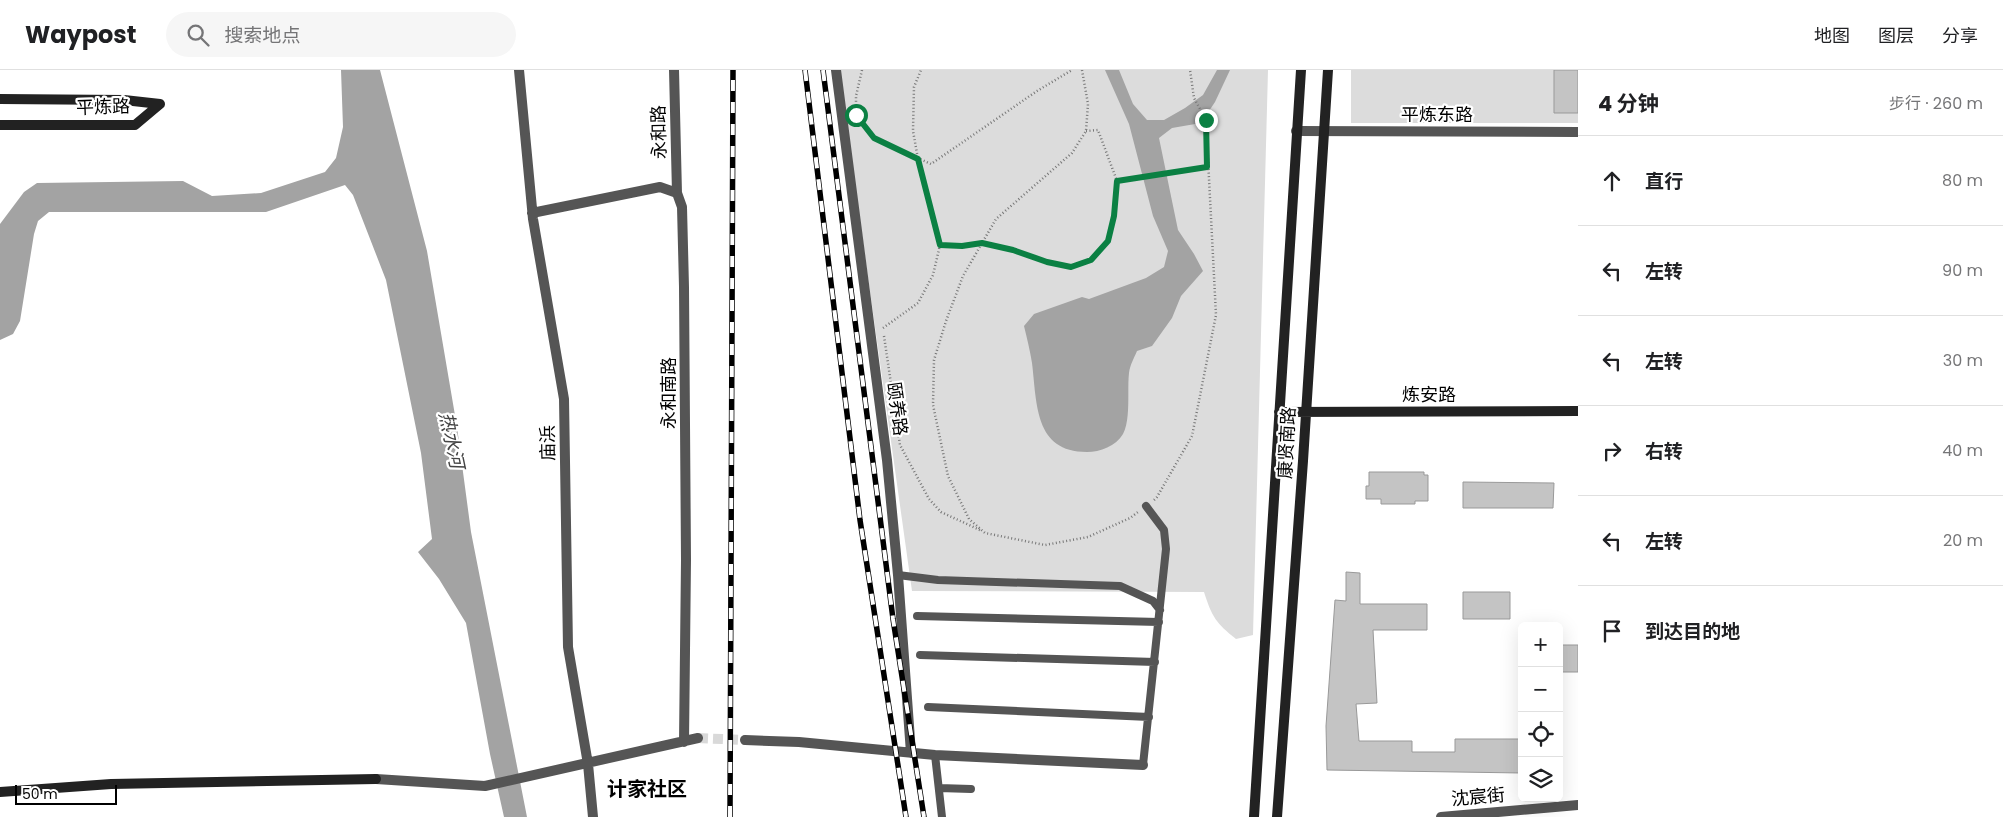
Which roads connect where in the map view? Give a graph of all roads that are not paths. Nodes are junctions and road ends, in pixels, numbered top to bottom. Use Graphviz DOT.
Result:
graph roads {
  1 [pos="519,70"];
  2 [pos="674,70"];
  3 [pos="836,70"];
  4 [pos="1301,70"];
  5 [pos="1328,70"];
  6 [pos="0,99"];
  7 [pos="0,125"];
  8 [pos="1296,131"];
  9 [pos="1324,131"];
  10 [pos="1578,132"];
  11 [pos="676,193"];
  12 [pos="532,213"];
  13 [pos="1578,411"];
  14 [pos="1280,412"];
  15 [pos="1306,412"];
  16 [pos="1146,506"];
  17 [pos="898,575"];
  18 [pos="1160,610"];
  19 [pos="917,616"];
  20 [pos="1159,622"];
  21 [pos="920,655"];
  22 [pos="1155,662"];
  23 [pos="928,707"];
  24 [pos="1149,717"];
  25 [pos="698,738"];
  26 [pos="745,740"];
  27 [pos="684,742"];
  28 [pos="911,753"];
  29 [pos="935,755"];
  30 [pos="588,764"];
  31 [pos="1143,766"];
  32 [pos="939,788"];
  33 [pos="970,789"];
  34 [pos="0,792"];
  35 [pos="1578,804"];
  36 [pos="593,817"];
  37 [pos="942,817"];
  38 [pos="1254,817"];
  39 [pos="1277,817"];
  40 [pos="1441,817"];
  1 -- 12 [label="street, 庙浜"];
  2 -- 11 [label="street, 永和路"];
  3 -- 17 [label="street, 颐养路"];
  4 -- 8 [label="street, 康贤南路"];
  5 -- 9 [label="street, 康贤南路"];
  6 -- 7 [label="street, 平炼路"];
  8 -- 9 [label="street, 平炼东路"];
  8 -- 14 [label="street, 康贤南路"];
  9 -- 10 [label="street, 平炼东路"];
  9 -- 15 [label="street, 康贤南路"];
  11 -- 12 [label="street"];
  11 -- 27 [label="street, 永和南路"];
  12 -- 30 [label="street, 庙浜"];
  13 -- 15 [label="street, 炼安路"];
  14 -- 15 [label="street, 炼安路"];
  14 -- 38 [label="street, 康贤南路"];
  15 -- 39 [label="street, 康贤南路"];
  16 -- 18 [label="lane"];
  17 -- 18 [label="lane"];
  17 -- 28 [label="street, 颐养路"];
  18 -- 20 [label="lane"];
  19 -- 20 [label="lane"];
  20 -- 22 [label="lane"];
  21 -- 22 [label="lane"];
  22 -- 24 [label="lane"];
  23 -- 24 [label="lane"];
  24 -- 31 [label="lane"];
  25 -- 27 [label="street"];
  26 -- 28 [label="street"];
  27 -- 30 [label="street"];
  28 -- 29 [label="street"];
  29 -- 31 [label="street"];
  29 -- 32 [label="lane"];
  30 -- 34 [label="street"];
  30 -- 36 [label="street, 庙浜"];
  32 -- 33 [label="lane"];
  32 -- 37 [label="lane"];
  35 -- 40 [label="street, 沈宸街"];
}
